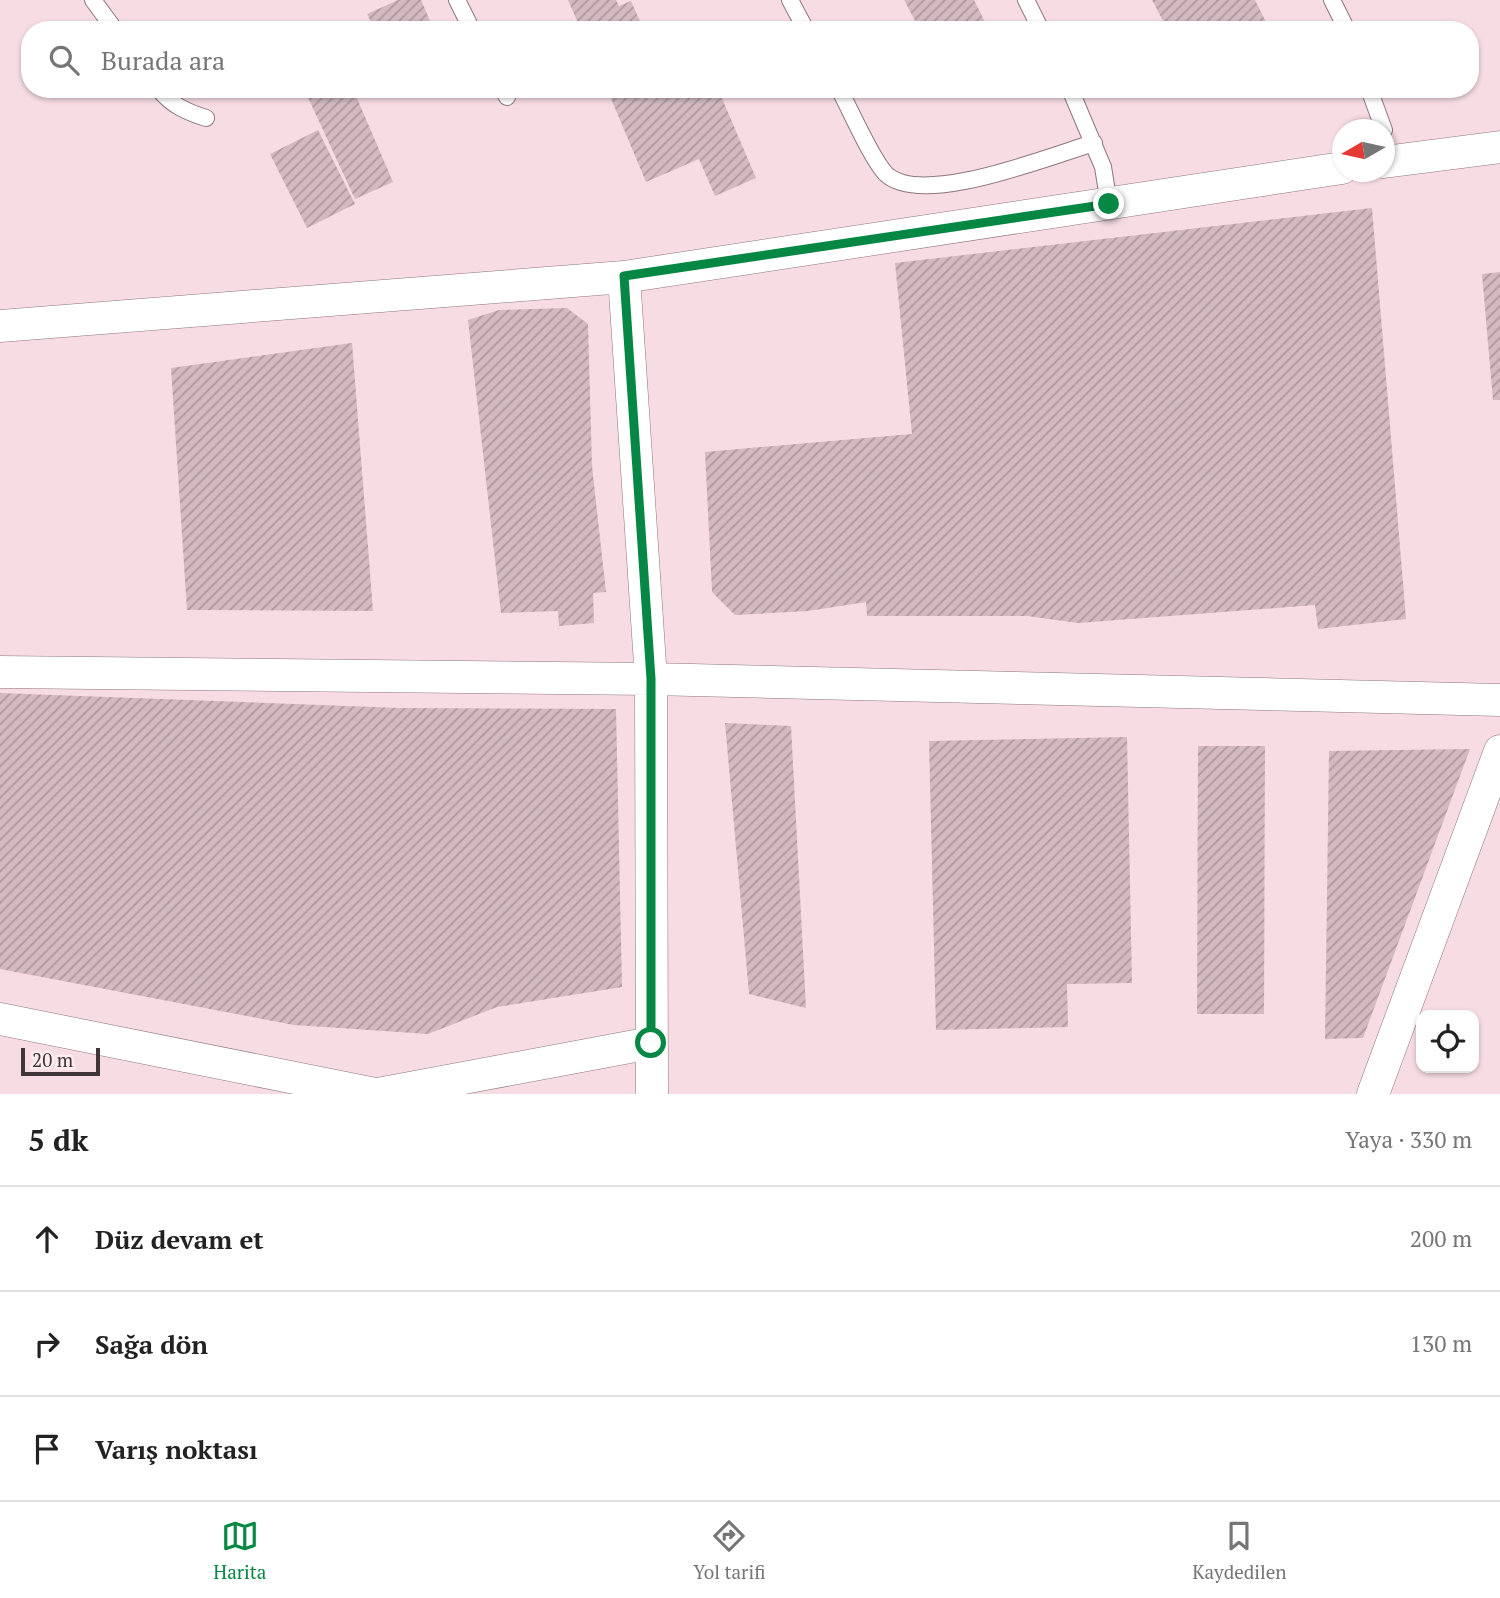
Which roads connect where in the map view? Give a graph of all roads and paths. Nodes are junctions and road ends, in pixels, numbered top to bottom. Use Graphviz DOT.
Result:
graph roads {
  1 [pos="93,0"];
  2 [pos="457,0"];
  3 [pos="790,0"];
  4 [pos="1026,0"];
  5 [pos="1332,0"];
  6 [pos="108,21"];
  7 [pos="468,21"];
  8 [pos="801,21"];
  9 [pos="1036,21"];
  10 [pos="1342,21"];
  11 [pos="165,98"];
  12 [pos="844,98"];
  13 [pos="1074,98"];
  14 [pos="1371,98"];
  15 [pos="206,118"];
  16 [pos="1377,119"];
  17 [pos="1094,143"];
  18 [pos="1395,147"];
  19 [pos="1500,147"];
  20 [pos="1332,170"];
  21 [pos="1109,204"];
  22 [pos="624,276"];
  23 [pos="0,326"];
  24 [pos="0,672"];
  25 [pos="651,679"];
  26 [pos="1500,700"];
  27 [pos="1500,751"];
  28 [pos="0,1019"];
  29 [pos="651,1043"];
  30 [pos="377,1094"];
  31 [pos="652,1094"];
  32 [pos="1373,1094"];
  1 -- 6 [label="lane"];
  2 -- 7 [label="lane"];
  3 -- 8 [label="lane"];
  4 -- 9 [label="lane"];
  5 -- 10 [label="lane"];
  11 -- 15 [label="lane"];
  12 -- 17 [label="lane"];
  13 -- 17 [label="lane"];
  14 -- 16 [label="lane"];
  17 -- 21 [label="lane"];
  18 -- 19 [label="street"];
  20 -- 21 [label="street"];
  21 -- 22 [label="street"];
  22 -- 23 [label="street"];
  22 -- 25 [label="street"];
  24 -- 25 [label="street"];
  25 -- 26 [label="street"];
  25 -- 29 [label="street"];
  27 -- 32 [label="street"];
  28 -- 30 [label="street"];
  29 -- 30 [label="street"];
  29 -- 31 [label="street"];
}
